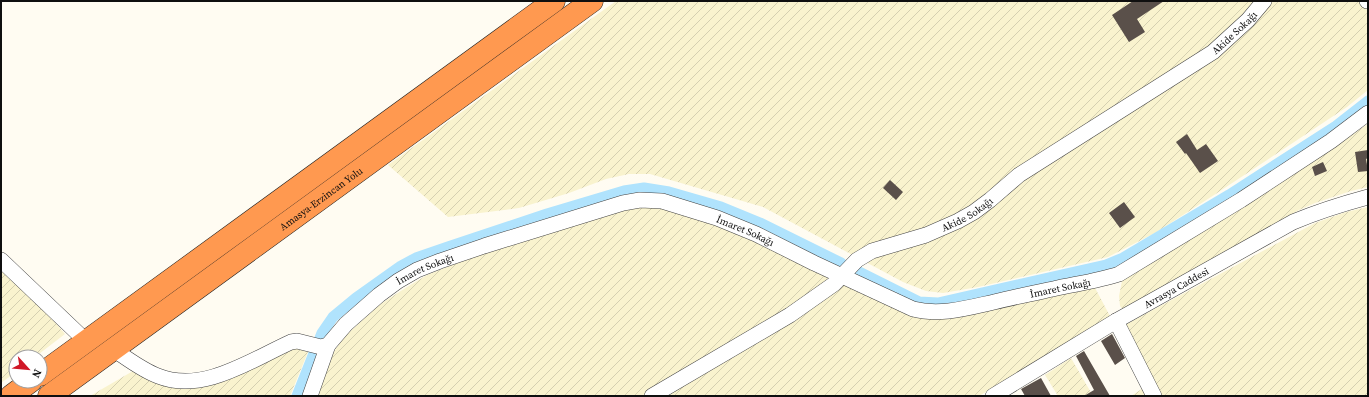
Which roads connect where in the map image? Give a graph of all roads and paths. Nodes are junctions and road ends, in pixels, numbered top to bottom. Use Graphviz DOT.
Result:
graph roads {
  1 [pos="554,1"];
  2 [pos="592,1"];
  3 [pos="1264,1"];
  4 [pos="1368,112"];
  5 [pos="1368,197"];
  6 [pos="1,260"];
  7 [pos="842,276"];
  8 [pos="1116,321"];
  9 [pos="86,341"];
  10 [pos="319,345"];
  11 [pos="113,349"];
  12 [pos="48,368"];
  13 [pos="20,389"];
  14 [pos="11,396"];
  15 [pos="49,396"];
  16 [pos="310,396"];
  17 [pos="652,396"];
  18 [pos="993,396"];
  19 [pos="1154,396"];
  1 -- 9 [label="highway"];
  2 -- 11 [label="highway, Amasya-Erzincan Yolu"];
  3 -- 7 [label="street, Akide Sokağı"];
  4 -- 7 [label="street, İmaret Sokağı"];
  5 -- 8 [label="street, Avrasya Caddesi"];
  6 -- 9 [label="street"];
  7 -- 10 [label="street, İmaret Sokağı"];
  7 -- 17 [label="street, Akide Sokağı"];
  8 -- 18 [label="street, Avrasya Caddesi"];
  8 -- 19 [label="street"];
  9 -- 12 [label="highway"];
  10 -- 11 [label="street"];
  10 -- 16 [label="street"];
  11 -- 15 [label="highway, Amasya-Erzincan Yolu"];
  13 -- 14 [label="highway"];
}
